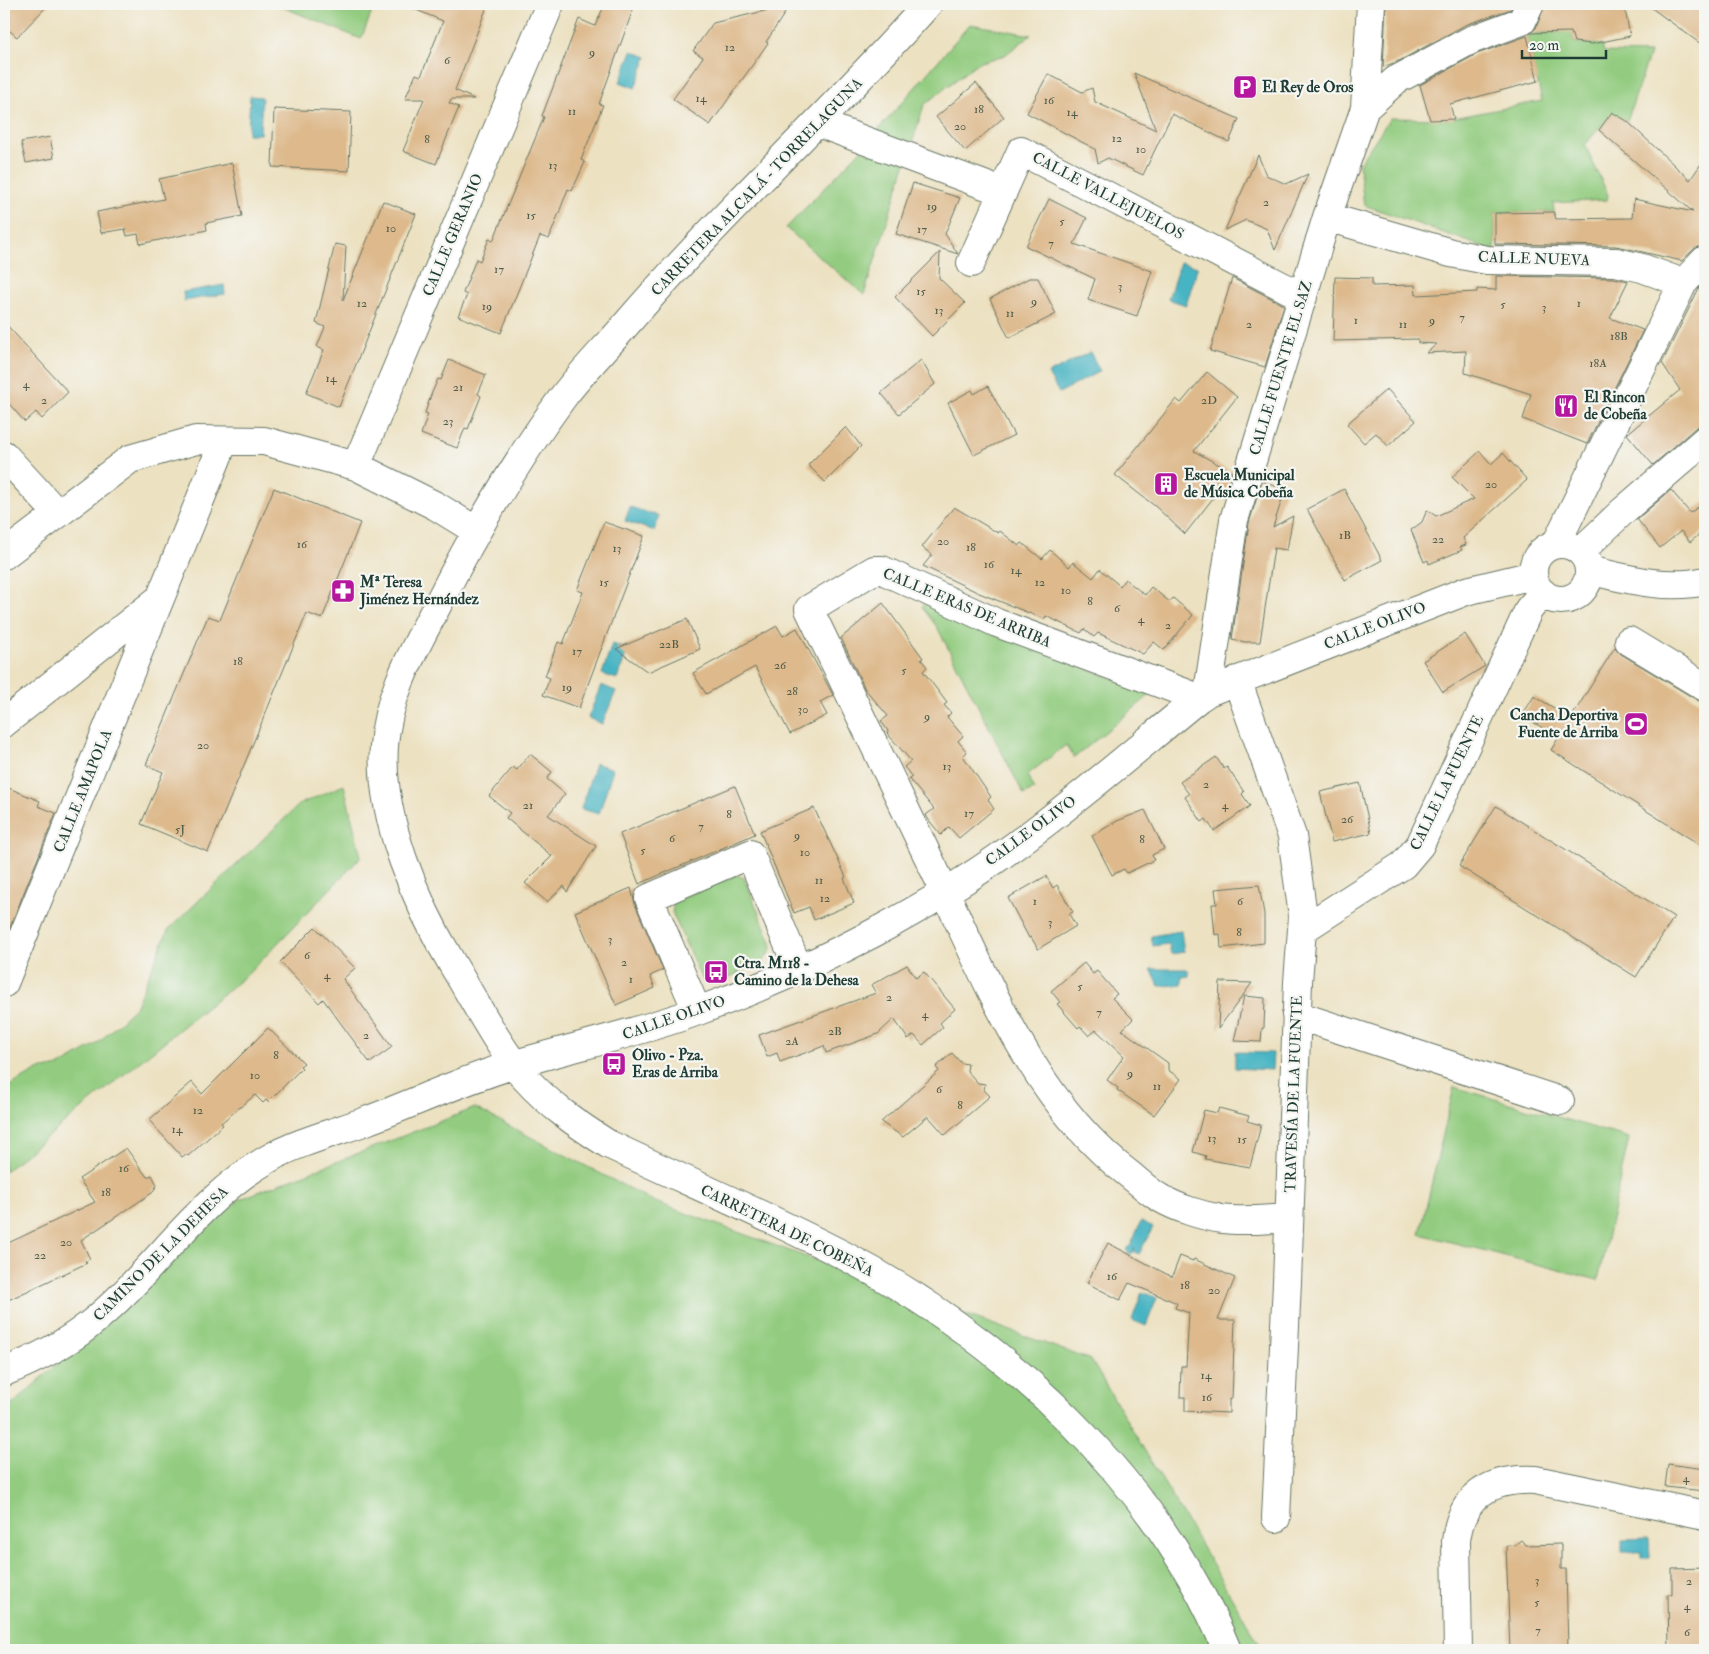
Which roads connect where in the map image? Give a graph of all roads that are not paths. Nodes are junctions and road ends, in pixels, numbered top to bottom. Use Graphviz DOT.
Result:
graph roads {
  1 [pos="550,4"];
  2 [pos="928,4"];
  3 [pos="1371,4"];
  4 [pos="1530,4"];
  5 [pos="1365,108"];
  6 [pos="818,123"];
  7 [pos="1003,192"];
  8 [pos="1327,217"];
  9 [pos="1705,260"];
  10 [pos="971,263"];
  11 [pos="1683,283"];
  12 [pos="1303,297"];
  13 [pos="1705,440"];
  14 [pos="224,441"];
  15 [pos="4,455"];
  16 [pos="356,466"];
  17 [pos="57,513"];
  18 [pos="475,530"];
  19 [pos="4,555"];
  20 [pos="1575,555"];
  21 [pos="1705,581"];
  22 [pos="1538,584"];
  23 [pos="160,598"];
  24 [pos="1629,641"];
  25 [pos="1237,680"];
  26 [pos="1705,687"];
  27 [pos="1204,695"];
  28 [pos="4,723"];
  29 [pos="945,892"];
  30 [pos="1302,930"];
  31 [pos="799,970"];
  32 [pos="4,983"];
  33 [pos="697,1012"];
  34 [pos="1296,1015"];
  35 [pos="515,1064"];
  36 [pos="1560,1101"];
  37 [pos="1289,1218"];
  38 [pos="4,1372"];
  39 [pos="1705,1515"];
  40 [pos="1276,1518"];
  41 [pos="1227,1650"];
  42 [pos="1458,1650"];
  1 -- 16 [label="street, CALLE GERANIO"];
  2 -- 6 [label="street, CARRETERA ALCALÁ - TORRELAGUNA"];
  3 -- 5 [label="street"];
  4 -- 5 [label="street"];
  5 -- 8 [label="street, CALLE FUENTE EL SAZ"];
  6 -- 7 [label="street"];
  6 -- 18 [label="street, CARRETERA ALCALÁ - TORRELAGUNA"];
  7 -- 10 [label="street, CALLE VALLEJUELOS"];
  7 -- 12 [label="street, CALLE VALLEJUELOS"];
  8 -- 11 [label="street, CALLE NUEVA"];
  8 -- 12 [label="street, CALLE FUENTE EL SAZ"];
  9 -- 11 [label="street"];
  11 -- 20 [label="street"];
  12 -- 27 [label="street, CALLE FUENTE EL SAZ"];
  13 -- 20 [label="street"];
  14 -- 16 [label="street"];
  14 -- 17 [label="street"];
  14 -- 23 [label="street, CALLE AMAPOLA"];
  15 -- 17 [label="street"];
  16 -- 18 [label="street"];
  17 -- 19 [label="street"];
  18 -- 35 [label="street, CARRETERA ALCALÁ - TORRELAGUNA"];
  20 -- 21 [label="street"];
  20 -- 22 [label="street"];
  20 -- 22 [label="street"];
  22 -- 25 [label="street, CALLE OLIVO"];
  22 -- 30 [label="street, CALLE LA FUENTE"];
  23 -- 28 [label="street, CALLE AMAPOLA"];
  23 -- 32 [label="street, CALLE AMAPOLA"];
  24 -- 26 [label="street"];
  25 -- 27 [label="street, CALLE OLIVO"];
  25 -- 30 [label="street, TRAVESÍA DE LA FUENTE"];
  27 -- 29 [label="street, CALLE OLIVO"];
  27 -- 29 [label="street, CALLE ERAS DE ARRIBA"];
  29 -- 31 [label="street, CALLE OLIVO"];
  29 -- 37 [label="street"];
  30 -- 34 [label="street, TRAVESÍA DE LA FUENTE"];
  31 -- 33 [label="street, CALLE OLIVO"];
  31 -- 33 [label="street"];
  33 -- 35 [label="street, CALLE OLIVO"];
  34 -- 36 [label="street"];
  34 -- 37 [label="street, TRAVESÍA DE LA FUENTE"];
  35 -- 38 [label="street, CAMINO DE LA DEHESA"];
  35 -- 41 [label="street, CARRETERA DE COBEÑA"];
  37 -- 40 [label="street, TRAVESÍA DE LA FUENTE"];
  39 -- 42 [label="street"];
}
